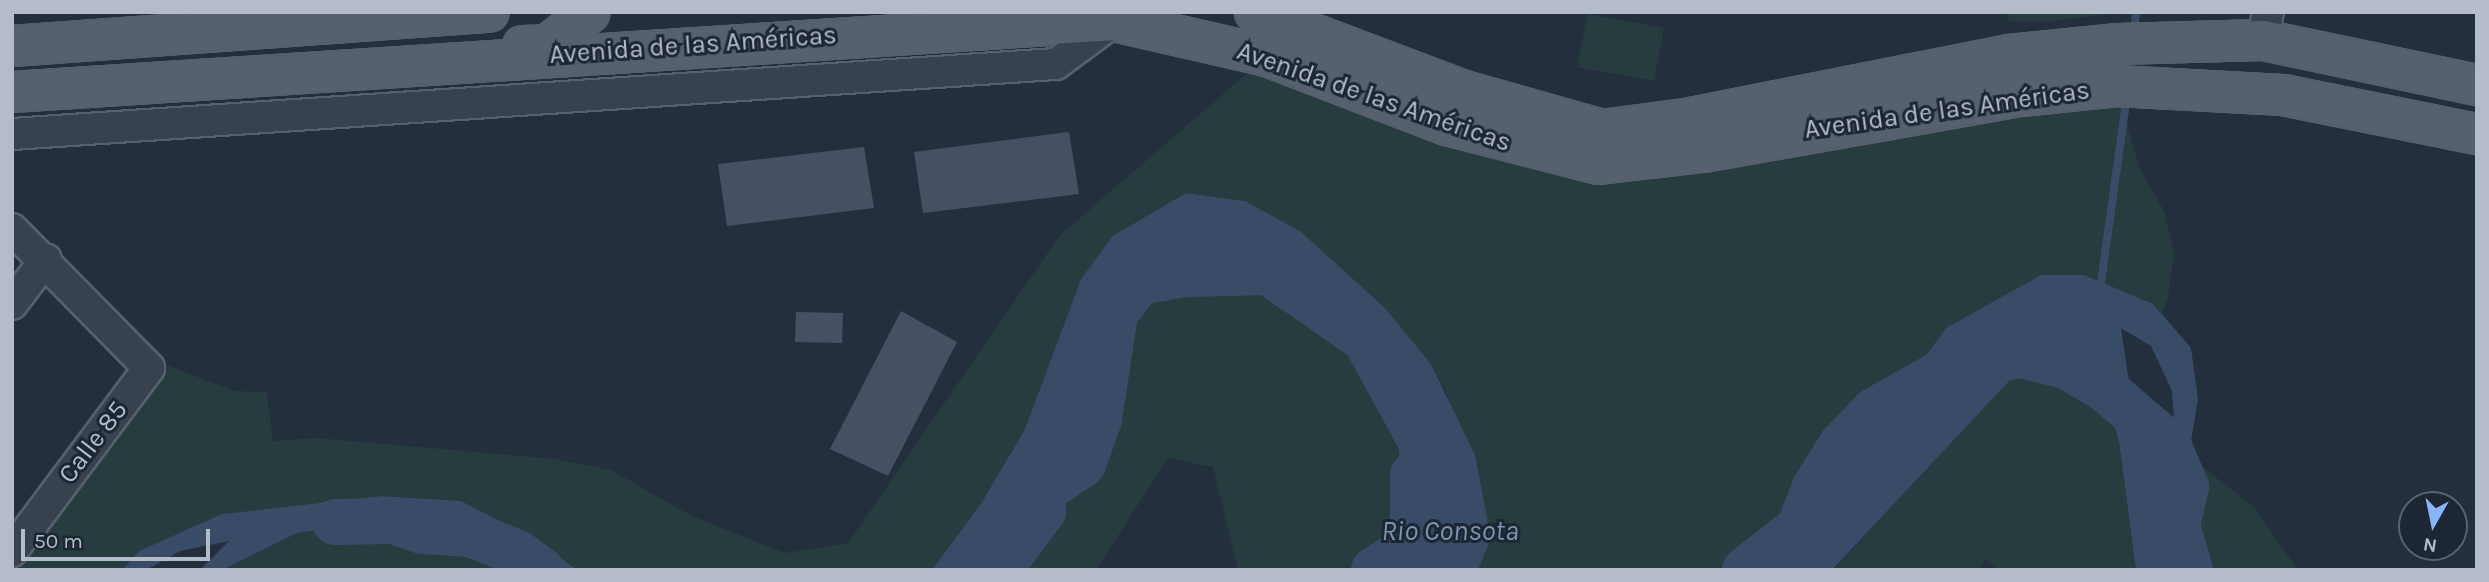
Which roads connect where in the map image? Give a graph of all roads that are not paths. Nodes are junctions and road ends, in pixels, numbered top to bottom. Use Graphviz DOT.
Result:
graph roads {
  1 [pos="489,12"];
  2 [pos="1255,12"];
  3 [pos="1114,21"];
  4 [pos="2266,26"];
  5 [pos="574,27"];
  6 [pos="12,46"];
  7 [pos="2477,85"];
  8 [pos="631,91"];
  9 [pos="12,92"];
  10 [pos="12,134"];
  11 [pos="2477,134"];
  12 [pos="12,229"];
  13 [pos="46,260"];
  14 [pos="12,304"];
  15 [pos="12,551"];
  1 -- 6 [label="main road"];
  2 -- 4 [label="main road, Avenida de las Américas"];
  3 -- 5 [label="main road, Avenida de las Américas"];
  3 -- 8 [label="street"];
  3 -- 11 [label="main road, Avenida de las Américas"];
  4 -- 7 [label="main road, Avenida de las Américas"];
  5 -- 8 [label="street"];
  5 -- 9 [label="main road, Avenida de las Américas"];
  8 -- 10 [label="street"];
  12 -- 13 [label="street"];
  13 -- 14 [label="street"];
  13 -- 15 [label="street, Calle 85"];
}
